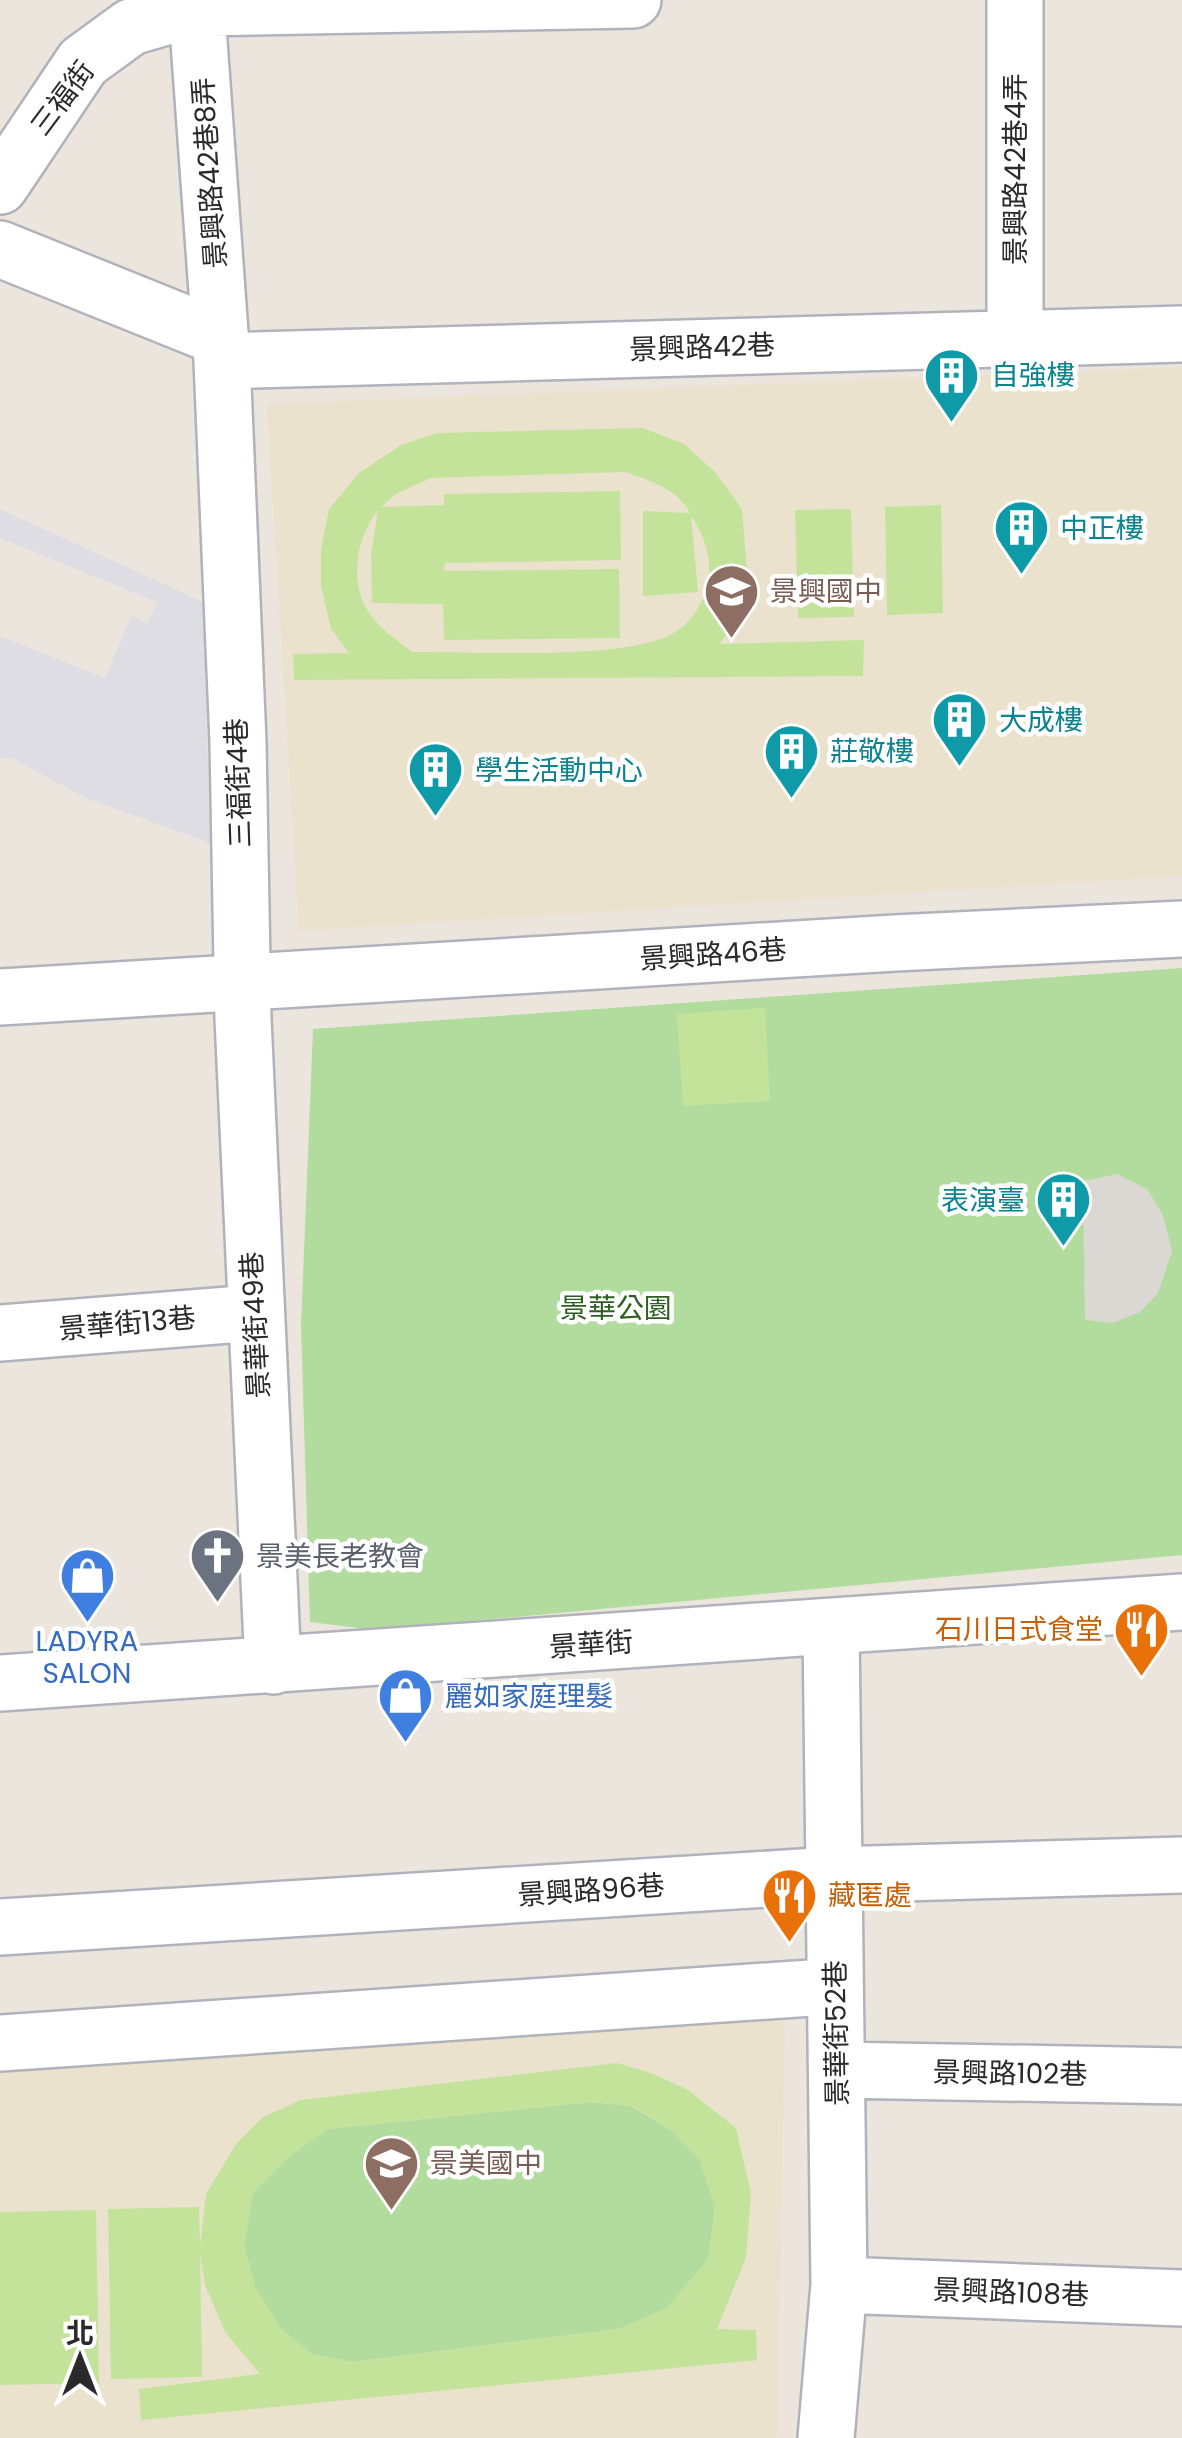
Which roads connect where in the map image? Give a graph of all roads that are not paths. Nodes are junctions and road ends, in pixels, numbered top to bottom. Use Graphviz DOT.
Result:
graph roads {
  1 [pos="633,0"];
  2 [pos="1015,0"];
  3 [pos="196,4"];
  4 [pos="0,186"];
  5 [pos="0,250"];
  6 [pos="1182,334"];
  7 [pos="1016,337"];
  8 [pos="222,350"];
  9 [pos="1182,929"];
  10 [pos="244,983"];
  11 [pos="0,997"];
  12 [pos="254,1313"];
  13 [pos="0,1333"];
  14 [pos="1182,1602"];
  15 [pos="831,1627"];
  16 [pos="273,1666"];
  17 [pos="0,1683"];
  18 [pos="1182,1864"];
  19 [pos="833,1876"];
  20 [pos="0,1927"];
  21 [pos="834,1981"];
  22 [pos="0,2042"];
  23 [pos="837,2070"];
  24 [pos="1182,2076"];
  25 [pos="840,2285"];
  26 [pos="1182,2298"];
  27 [pos="826,2438"];
  1 -- 3 [label="street"];
  2 -- 7 [label="street, 景興路42巷4弄"];
  3 -- 4 [label="street, 三福街"];
  3 -- 8 [label="street, 景興路42巷8弄"];
  5 -- 8 [label="street"];
  6 -- 7 [label="street, 景興路42巷"];
  7 -- 8 [label="street, 景興路42巷"];
  8 -- 10 [label="street, 三福街4巷"];
  9 -- 10 [label="street, 景興路46巷"];
  10 -- 11 [label="street"];
  10 -- 12 [label="street, 景華街49巷"];
  12 -- 13 [label="street, 景華街13巷"];
  12 -- 16 [label="street, 景華街49巷"];
  14 -- 15 [label="street, 景華街"];
  15 -- 16 [label="street, 景華街"];
  15 -- 19 [label="street, 景華街52巷"];
  16 -- 17 [label="street, 景華街"];
  18 -- 19 [label="street, 景興路96巷"];
  19 -- 20 [label="street, 景興路96巷"];
  19 -- 21 [label="street, 景華街52巷"];
  21 -- 22 [label="street"];
  21 -- 23 [label="street, 景華街52巷"];
  23 -- 24 [label="street, 景興路102巷"];
  23 -- 25 [label="street, 景華街52巷"];
  25 -- 26 [label="street, 景興路108巷"];
  25 -- 27 [label="street, 景華街52巷"];
}
